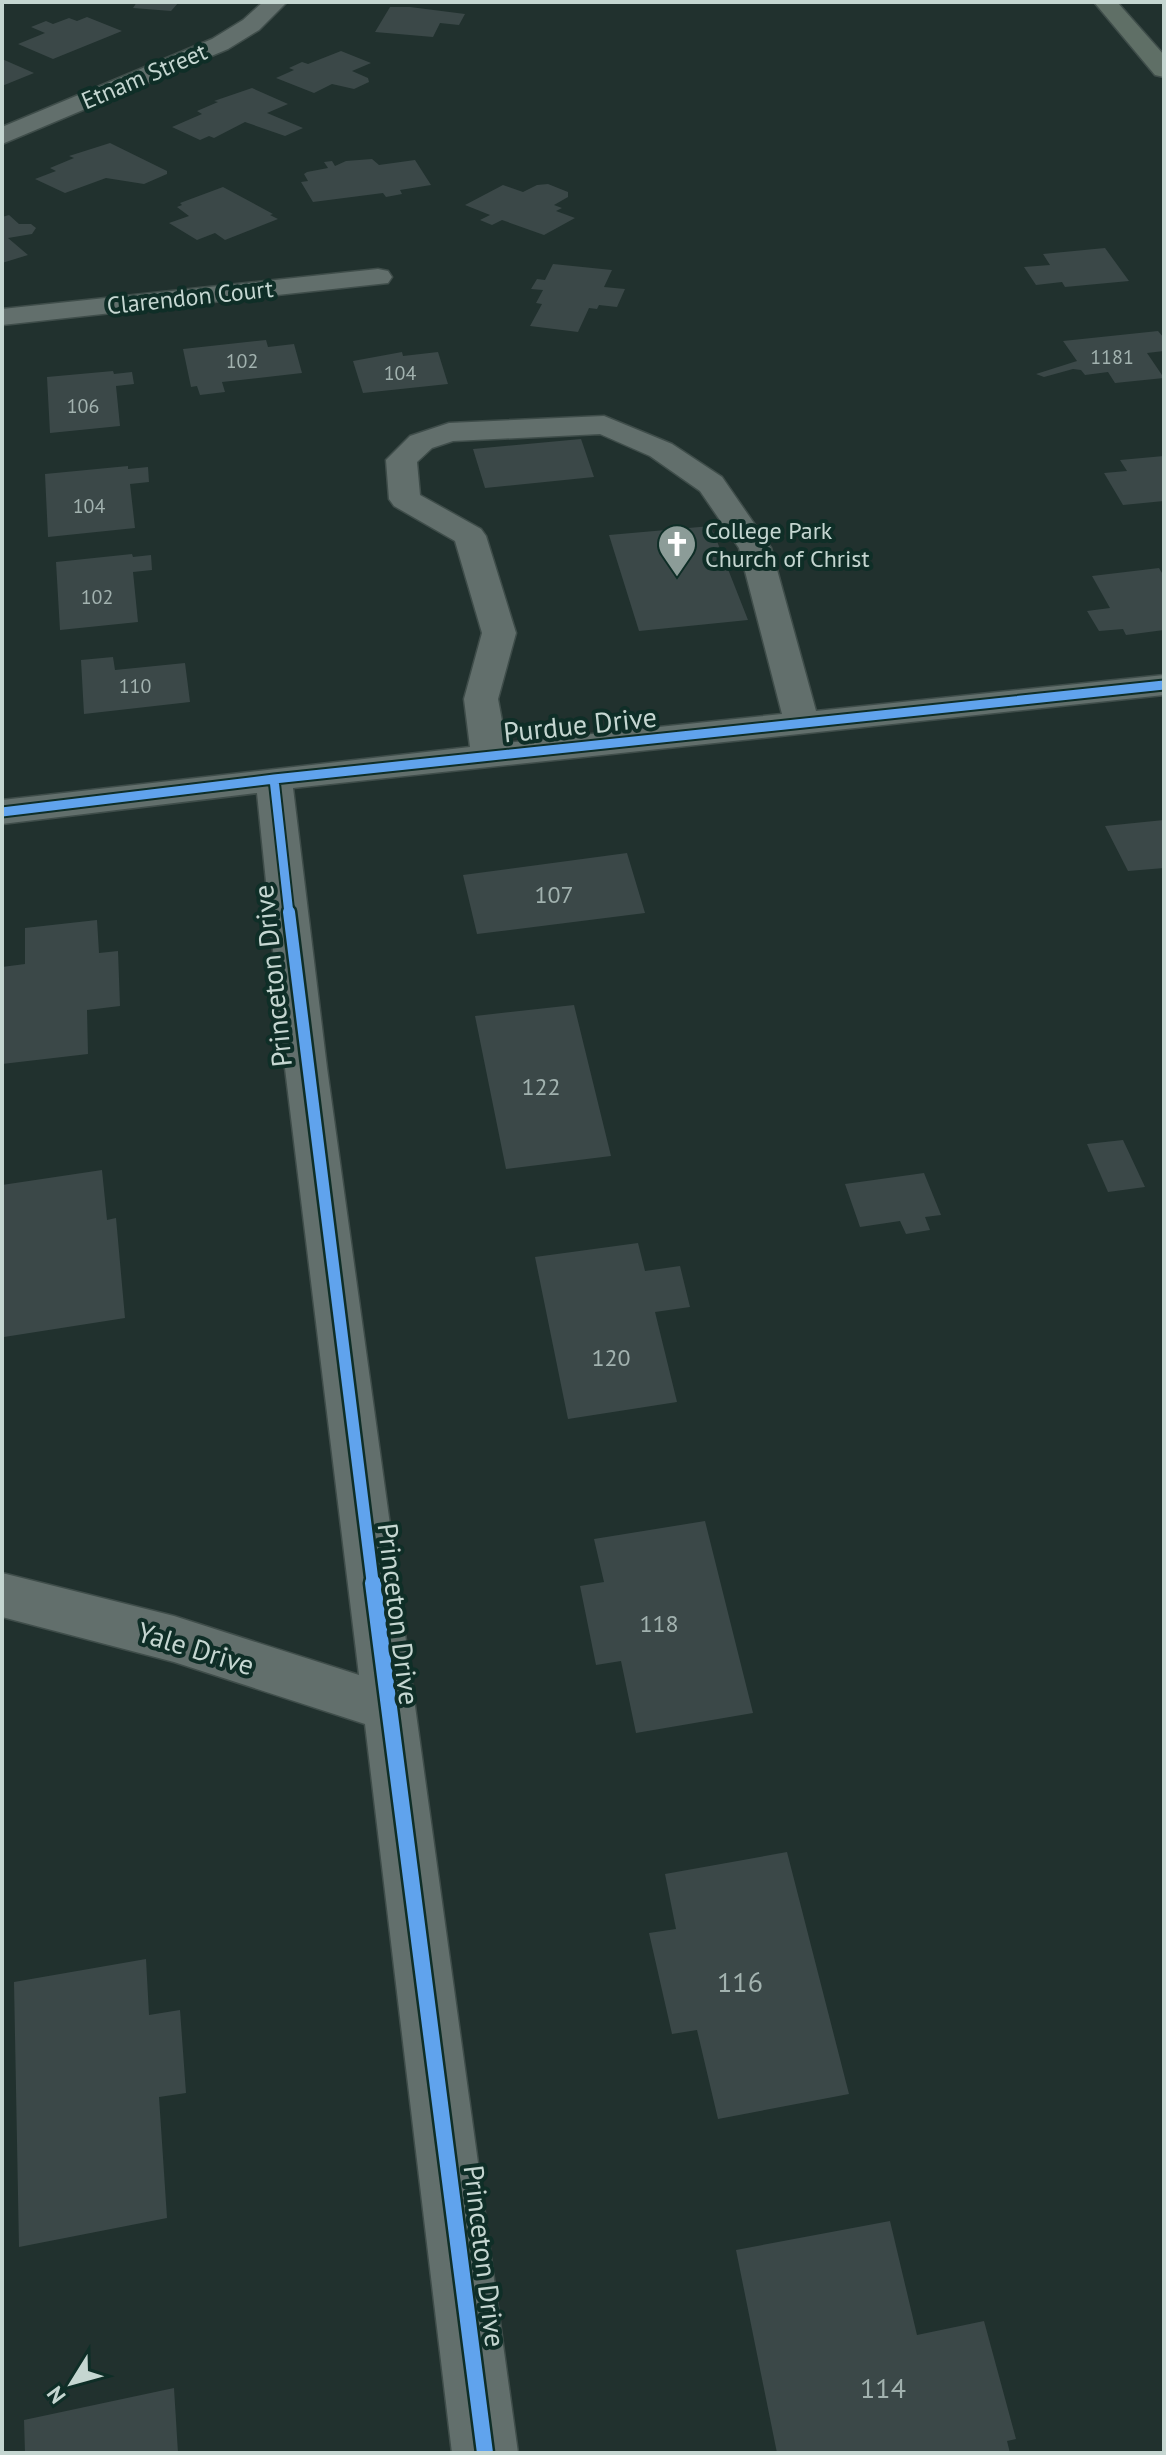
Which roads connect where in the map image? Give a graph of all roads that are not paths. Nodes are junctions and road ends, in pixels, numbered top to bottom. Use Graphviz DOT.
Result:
graph roads {
  1 [pos="276,2"];
  2 [pos="1105,2"];
  3 [pos="1164,70"];
  4 [pos="2,136"];
  5 [pos="378,277"];
  6 [pos="2,317"];
  7 [pos="1164,685"];
  8 [pos="802,724"];
  9 [pos="490,758"];
  10 [pos="274,779"];
  11 [pos="2,812"];
  12 [pos="2,1595"];
  13 [pos="387,1708"];
  14 [pos="485,2453"];
  1 -- 4 [label="street, Etnam Street"];
  2 -- 3 [label="highway"];
  5 -- 6 [label="street, Clarendon Court"];
  7 -- 8 [label="street, Purdue Drive"];
  8 -- 9 [label="street, Purdue Drive"];
  8 -- 9 [label="street"];
  9 -- 10 [label="street, Purdue Drive"];
  10 -- 11 [label="street, Purdue Drive"];
  10 -- 13 [label="street, Princeton Drive"];
  12 -- 13 [label="street, Yale Drive"];
  13 -- 14 [label="street, Princeton Drive"];
}
